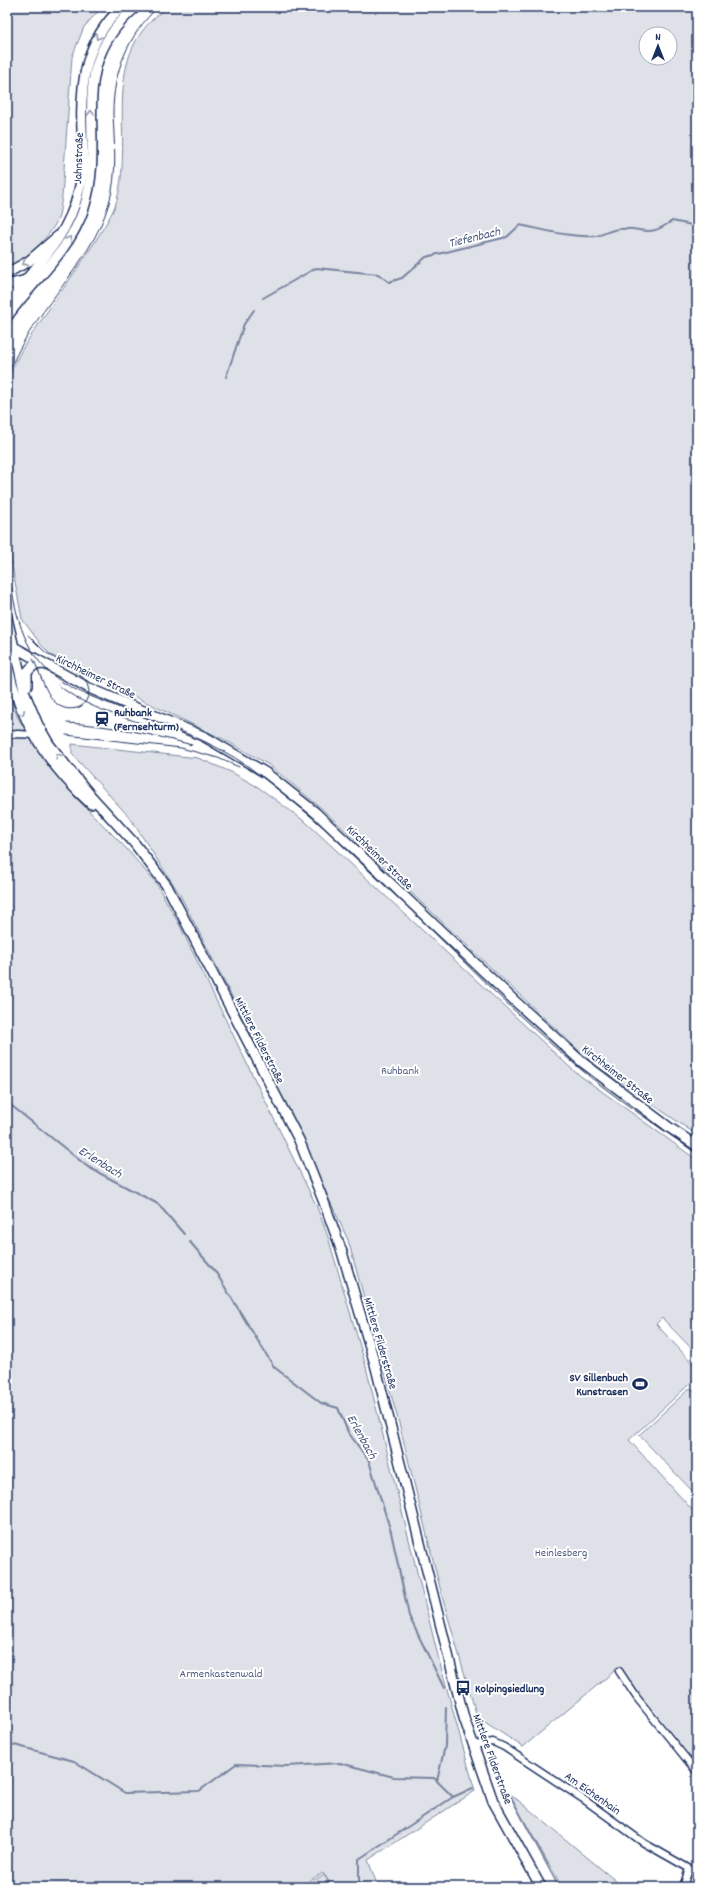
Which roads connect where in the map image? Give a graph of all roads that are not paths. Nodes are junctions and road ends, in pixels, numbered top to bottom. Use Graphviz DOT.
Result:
graph roads {
  1 [pos="122,7"];
  2 [pos="136,7"];
  3 [pos="62,234"];
  4 [pos="47,271"];
  5 [pos="7,273"];
  6 [pos="25,281"];
  7 [pos="7,285"];
  8 [pos="7,302"];
  9 [pos="7,317"];
  10 [pos="7,618"];
  11 [pos="10,645"];
  12 [pos="7,664"];
  13 [pos="44,664"];
  14 [pos="25,694"];
  15 [pos="7,735"];
  16 [pos="34,735"];
  17 [pos="49,744"];
  18 [pos="127,834"];
  19 [pos="697,1146"];
  20 [pos="619,1671"];
  21 [pos="474,1745"];
  22 [pos="697,1772"];
  23 [pos="689,1869"];
  24 [pos="697,1873"];
  25 [pos="541,1887"];
  26 [pos="683,1887"];
  1 -- 3 [label="main road, Jahnstraße, one-way"];
  4 -- 2 [label="main road, Jahnstraße, one-way"];
  3 -- 5 [label="main road, Jahnstraße, one-way"];
  3 -- 6 [label="main road"];
  4 -- 6 [label="main road"];
  4 -- 9 [label="main road"];
  6 -- 7 [label="main road"];
  6 -- 8 [label="main road"];
  10 -- 11 [label="main road, Mittlere Filderstraße"];
  11 -- 13 [label="main road, Kirchheimer Straße"];
  11 -- 14 [label="main road, Mittlere Filderstraße"];
  12 -- 16 [label="main road, Mittlere Filderstraße, one-way"];
  13 -- 14 [label="main road"];
  13 -- 19 [label="main road, Kirchheimer Straße"];
  14 -- 17 [label="main road, Mittlere Filderstraße"];
  15 -- 16 [label="street"];
  16 -- 17 [label="main road"];
  16 -- 18 [label="main road, Mittlere Filderstraße"];
  18 -- 17 [label="main road, Mittlere Filderstraße, one-way"];
  18 -- 21 [label="main road, Mittlere Filderstraße"];
  20 -- 22 [label="street"];
  21 -- 23 [label="street, Am Eichenhain"];
  21 -- 25 [label="main road, Mittlere Filderstraße"];
  23 -- 24 [label="street, Am Eichenhain"];
  23 -- 26 [label="street"];
}
